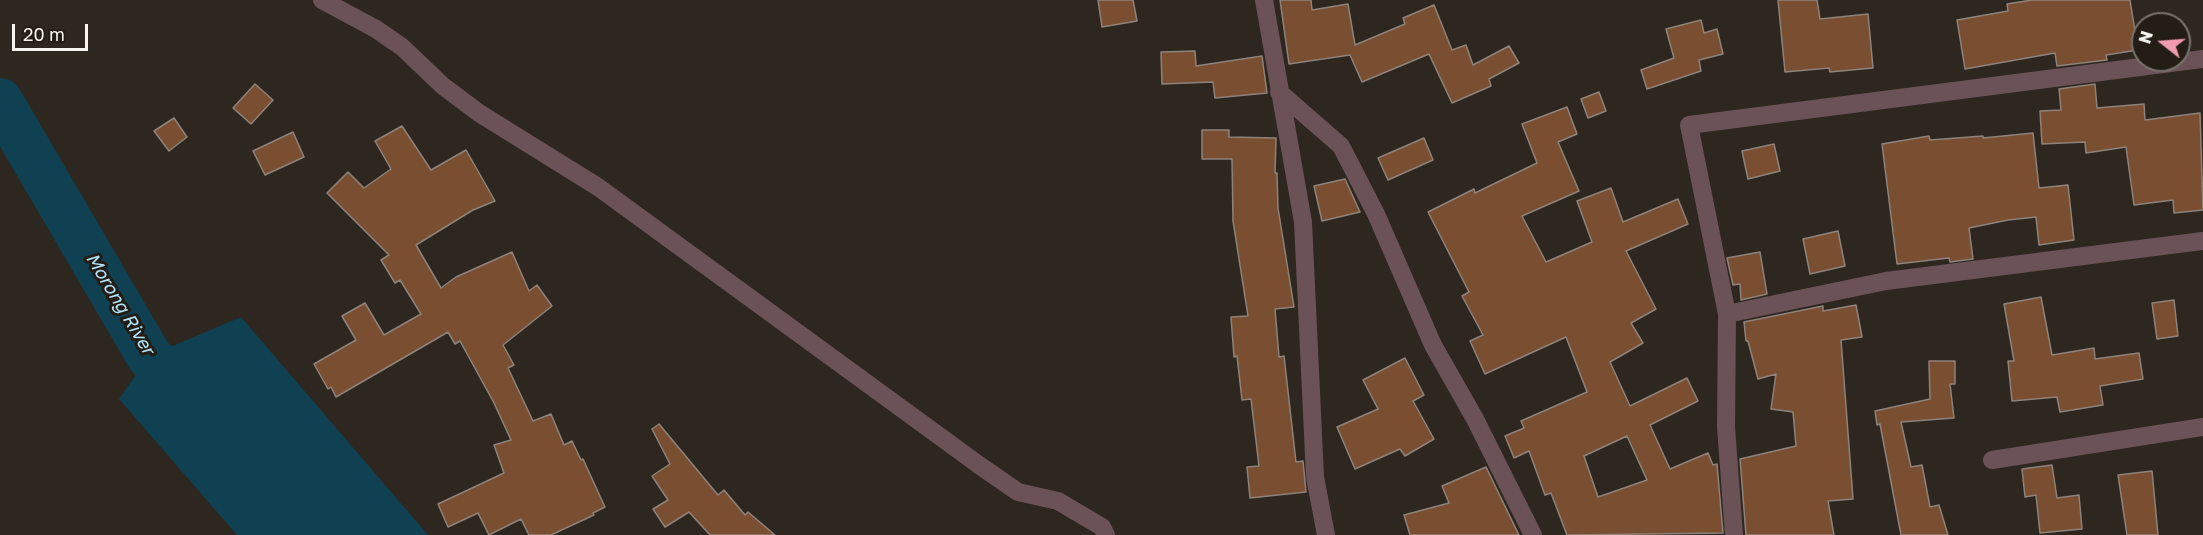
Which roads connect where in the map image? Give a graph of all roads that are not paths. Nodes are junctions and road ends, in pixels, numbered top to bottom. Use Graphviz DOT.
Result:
graph roads {
  1 [pos="322,0"];
  2 [pos="1264,0"];
  3 [pos="2203,59"];
  4 [pos="1279,92"];
  5 [pos="2203,241"];
  6 [pos="1727,314"];
  7 [pos="2203,427"];
  8 [pos="1992,460"];
  9 [pos="1106,535"];
  10 [pos="1326,535"];
  11 [pos="1533,535"];
  12 [pos="1734,535"];
  1 -- 9 [label="street"];
  2 -- 4 [label="street"];
  3 -- 6 [label="street"];
  4 -- 10 [label="street"];
  4 -- 11 [label="street"];
  5 -- 6 [label="street"];
  6 -- 12 [label="street"];
  7 -- 8 [label="street"];
}
